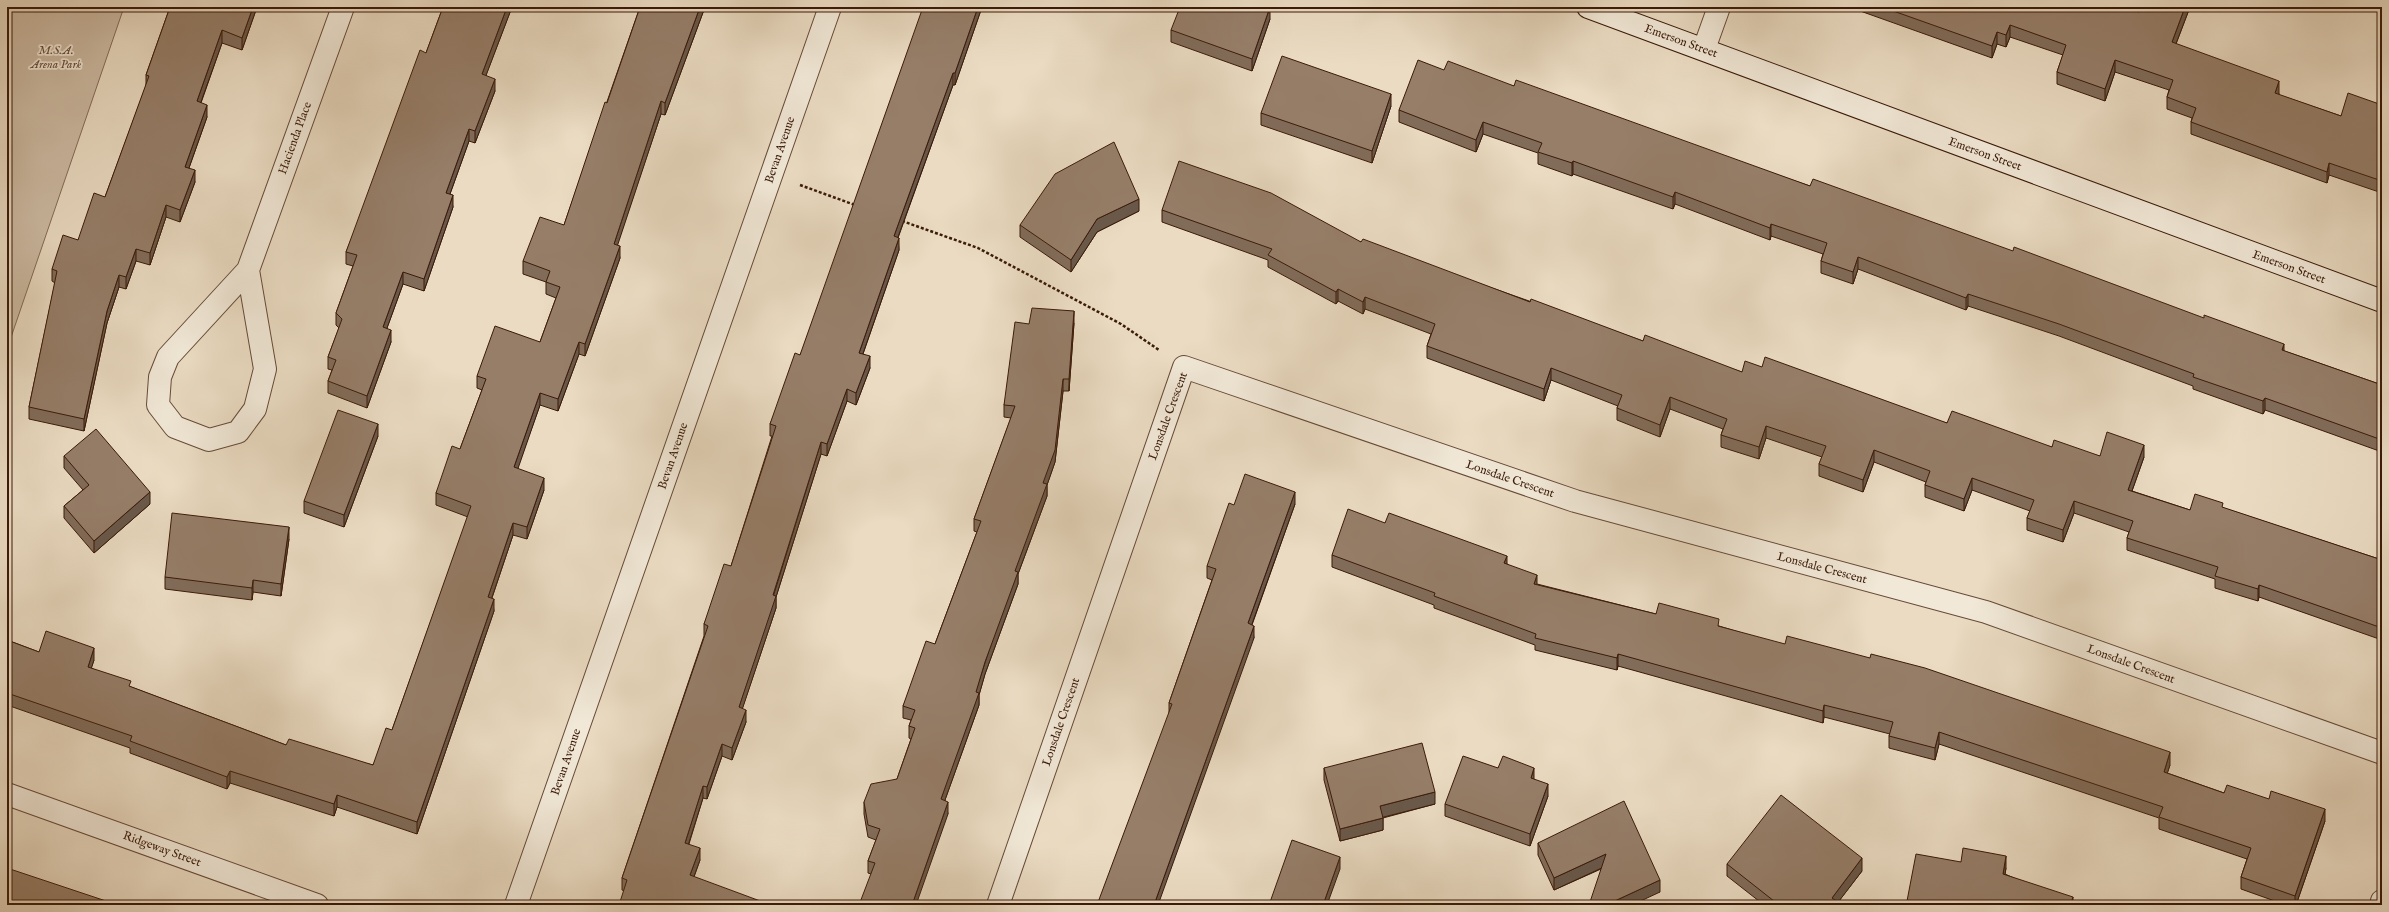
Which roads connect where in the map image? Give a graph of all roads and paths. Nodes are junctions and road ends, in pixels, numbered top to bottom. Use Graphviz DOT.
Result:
graph roads {
  1 [pos="342,7"];
  2 [pos="830,7"];
  3 [pos="1588,7"];
  4 [pos="1719,7"];
  5 [pos="1704,49"];
  6 [pos="771,175"];
  7 [pos="860,206"];
  8 [pos="897,220"];
  9 [pos="248,270"];
  10 [pos="2382,301"];
  11 [pos="1184,367"];
  12 [pos="2382,753"];
  13 [pos="7,794"];
  14 [pos="2382,901"];
  15 [pos="317,905"];
  16 [pos="516,905"];
  17 [pos="998,905"];
  18 [pos="2381,905"];
  1 -- 9 [label="street, Hacienda Place"];
  2 -- 6 [label="street, Bevan Avenue"];
  3 -- 5 [label="street, Emerson Street"];
  4 -- 5 [label="street"];
  5 -- 10 [label="street, Emerson Street"];
  6 -- 7 [label="path"];
  6 -- 16 [label="street, Bevan Avenue"];
  8 -- 11 [label="path"];
  9 -- 9 [label="street"];
  11 -- 12 [label="street, Lonsdale Crescent"];
  11 -- 17 [label="street, Lonsdale Crescent"];
  13 -- 15 [label="street, Ridgeway Street"];
  14 -- 18 [label="street"];
}
